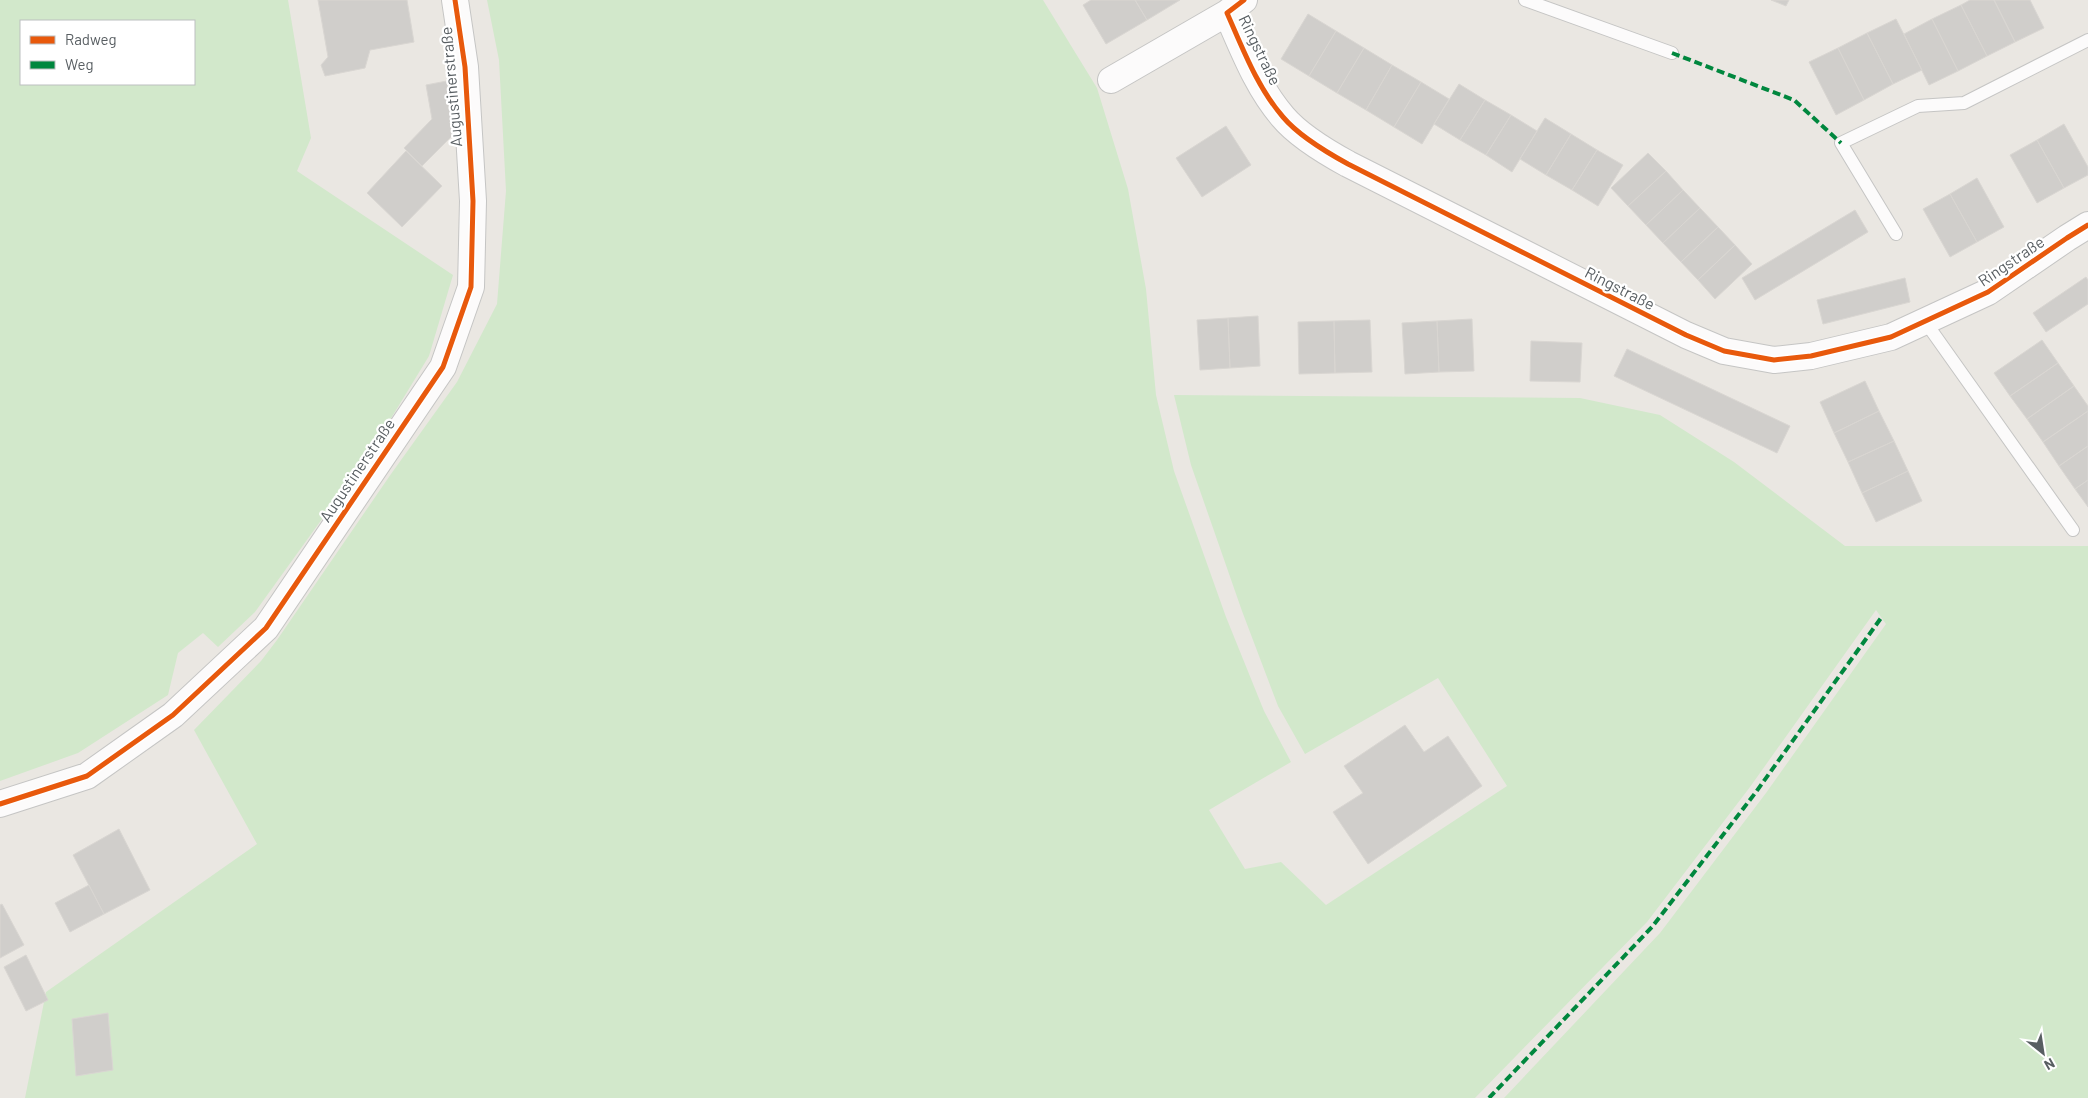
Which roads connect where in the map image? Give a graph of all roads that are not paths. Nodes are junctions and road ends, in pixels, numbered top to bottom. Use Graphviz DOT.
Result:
graph roads {
  1 [pos="455,0"];
  2 [pos="1525,0"];
  3 [pos="1236,6"];
  4 [pos="2088,40"];
  5 [pos="1672,53"];
  6 [pos="1110,80"];
  7 [pos="2088,225"];
  8 [pos="1896,234"];
  9 [pos="1924,320"];
  10 [pos="2073,530"];
  11 [pos="0,804"];
  1 -- 11 [label="street, Augustinerstraße"];
  2 -- 5 [label="lane"];
  3 -- 6 [label="street, Ringstraße"];
  3 -- 9 [label="street, Ringstraße"];
  4 -- 8 [label="lane"];
  7 -- 9 [label="street, Ringstraße"];
  9 -- 10 [label="lane"];
}
